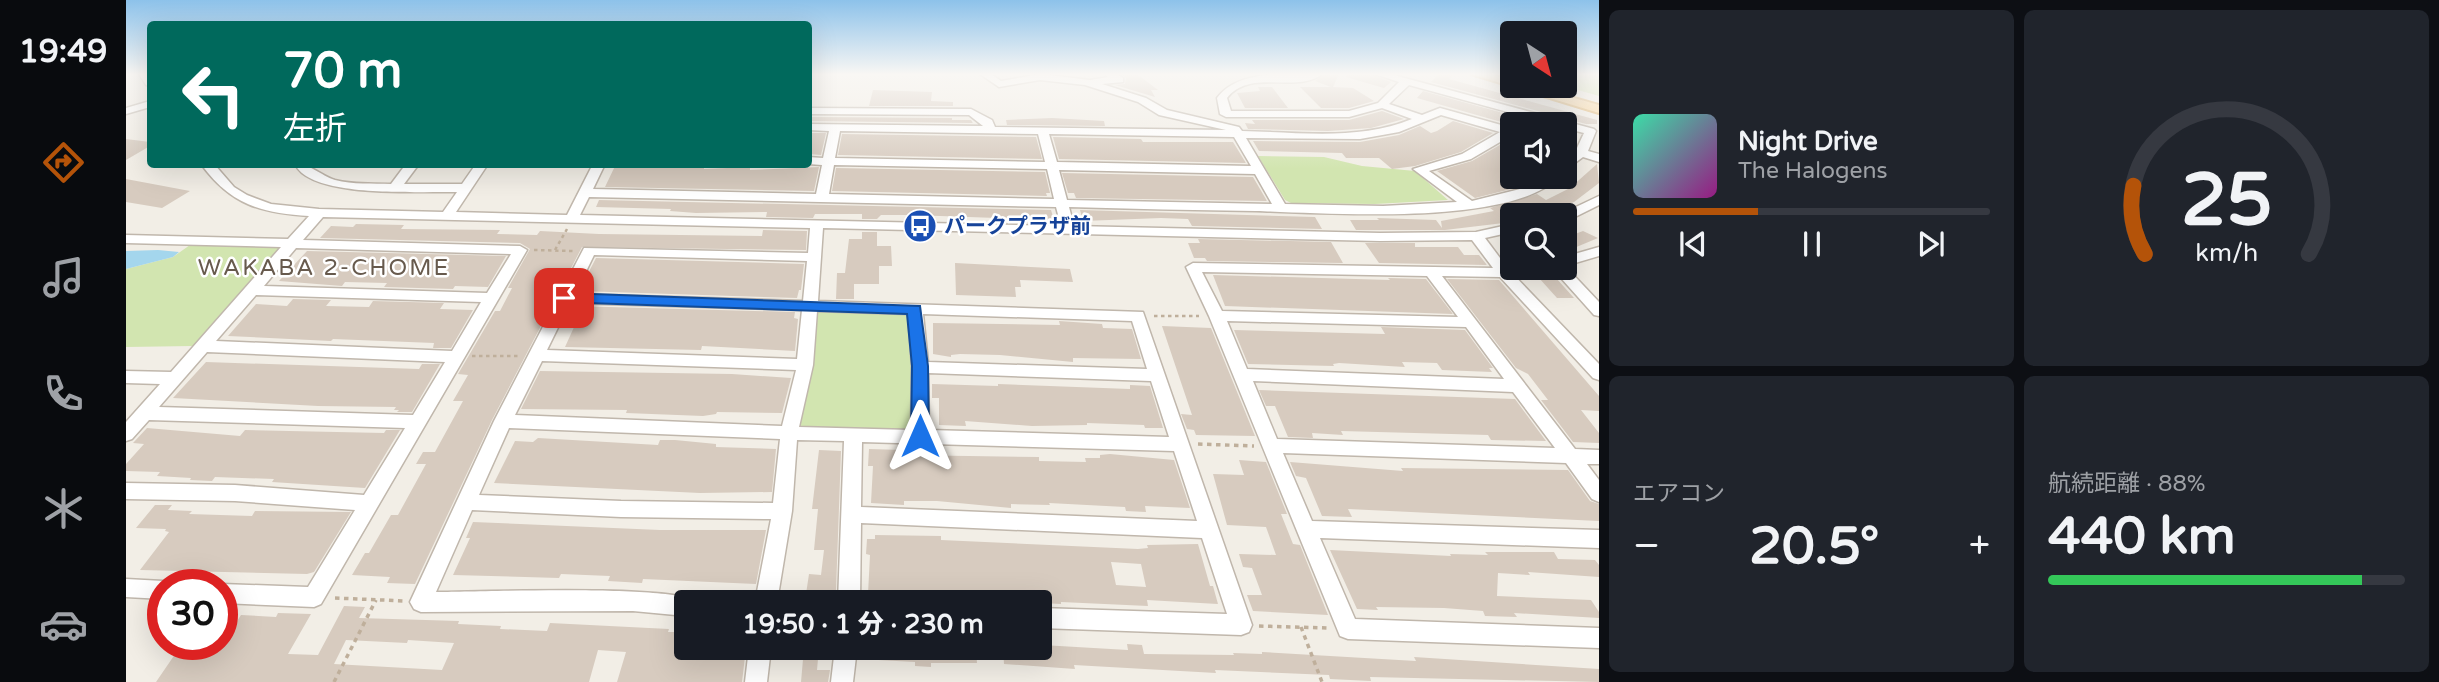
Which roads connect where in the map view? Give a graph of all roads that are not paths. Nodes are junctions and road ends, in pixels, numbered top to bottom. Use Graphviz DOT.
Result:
graph roads {
  1 [pos="144,106"];
  2 [pos="1151,106"];
  3 [pos="1224,106"];
  4 [pos="1379,106"];
  5 [pos="1384,106"];
  6 [pos="1498,106"];
  7 [pos="126,111"];
  8 [pos="812,111"];
  9 [pos="1423,119"];
  10 [pos="812,127"];
  11 [pos="835,127"];
  12 [pos="1500,129"];
  13 [pos="990,131"];
  14 [pos="1043,132"];
  15 [pos="1239,135"];
  16 [pos="1500,139"];
  17 [pos="1577,152"];
  18 [pos="1581,153"];
  19 [pos="1577,156"];
  20 [pos="1599,158"];
  21 [pos="812,161"];
  22 [pos="828,162"];
  23 [pos="1052,166"];
  24 [pos="210,168"];
  25 [pos="303,168"];
  26 [pos="410,168"];
  27 [pos="479,168"];
  28 [pos="597,168"];
  29 [pos="1258,170"];
  30 [pos="395,187"];
  31 [pos="465,188"];
  32 [pos="1531,189"];
  33 [pos="585,193"];
  34 [pos="822,196"];
  35 [pos="1599,200"];
  36 [pos="1062,202"];
  37 [pos="1468,204"];
  38 [pos="1282,208"];
  39 [pos="1577,211"];
  40 [pos="319,213"];
  41 [pos="448,215"];
  42 [pos="572,218"];
  43 [pos="817,225"];
  44 [pos="1069,231"];
  45 [pos="1500,231"];
  46 [pos="1476,236"];
  47 [pos="126,239"];
  48 [pos="290,244"];
  49 [pos="1599,251"];
  50 [pos="814,257"];
  51 [pos="1577,258"];
  52 [pos="1500,268"];
  53 [pos="1431,272"];
  54 [pos="1500,273"];
  55 [pos="1511,280"];
  56 [pos="1570,280"];
  57 [pos="251,290"];
  58 [pos="491,298"];
  59 [pos="564,298"];
  60 [pos="810,306"];
  61 [pos="915,309"];
  62 [pos="1599,310"];
  63 [pos="1217,316"];
  64 [pos="1470,322"];
  65 [pos="202,346"];
  66 [pos="1579,351"];
  67 [pos="1599,351"];
  68 [pos="536,355"];
  69 [pos="456,357"];
  70 [pos="805,365"];
  71 [pos="920,366"];
  72 [pos="1599,374"];
  73 [pos="1157,375"];
  74 [pos="1242,375"];
  75 [pos="126,377"];
  76 [pos="175,378"];
  77 [pos="1518,386"];
  78 [pos="144,413"];
  79 [pos="503,421"];
  80 [pos="418,422"];
  81 [pos="789,433"];
  82 [pos="126,434"];
  83 [pos="853,434"];
  84 [pos="920,436"];
  85 [pos="1181,444"];
  86 [pos="1273,446"];
  87 [pos="1570,455"];
  88 [pos="1599,457"];
  89 [pos="126,491"];
  90 [pos="1599,495"];
  91 [pos="466,502"];
  92 [pos="369,503"];
  93 [pos="782,511"];
  94 [pos="853,515"];
  95 [pos="1308,528"];
  96 [pos="1209,530"];
  97 [pos="1599,539"];
  98 [pos="126,588"];
  99 [pos="147,589"];
  100 [pos="768,590"];
  101 [pos="850,590"];
  102 [pos="238,594"];
  103 [pos="674,605"];
  104 [pos="1052,618"];
  105 [pos="1599,638"];
  106 [pos="759,660"];
  107 [pos="844,660"];
  108 [pos="756,682"];
  109 [pos="842,682"];
  1 -- 7 [label="street"];
  2 -- 15 [label="street"];
  3 -- 4 [label="street"];
  5 -- 9 [label="street"];
  6 -- 18 [label="street"];
  8 -- 13 [label="street"];
  9 -- 12 [label="street"];
  9 -- 15 [label="street"];
  10 -- 11 [label="street"];
  11 -- 13 [label="street"];
  11 -- 22 [label="street"];
  13 -- 14 [label="street"];
  14 -- 15 [label="street"];
  14 -- 23 [label="street"];
  15 -- 29 [label="street"];
  16 -- 37 [label="street"];
  17 -- 18 [label="street"];
  18 -- 19 [label="street"];
  18 -- 20 [label="street"];
  21 -- 22 [label="street"];
  22 -- 23 [label="street"];
  22 -- 34 [label="street"];
  23 -- 29 [label="street"];
  23 -- 36 [label="street"];
  24 -- 40 [label="street"];
  25 -- 30 [label="street"];
  26 -- 30 [label="street"];
  27 -- 31 [label="street"];
  28 -- 33 [label="street"];
  29 -- 38 [label="street"];
  30 -- 31 [label="street"];
  31 -- 41 [label="street"];
  32 -- 37 [label="street"];
  33 -- 34 [label="street"];
  33 -- 42 [label="street"];
  34 -- 36 [label="street"];
  35 -- 39 [label="street"];
  36 -- 38 [label="street"];
  36 -- 44 [label="street"];
  37 -- 38 [label="street"];
  40 -- 41 [label="street"];
  40 -- 48 [label="street"];
  41 -- 42 [label="street"];
  42 -- 43 [label="street"];
  43 -- 44 [label="street"];
  43 -- 50 [label="street"];
  44 -- 46 [label="street"];
  45 -- 46 [label="street"];
  46 -- 52 [label="street"];
  47 -- 48 [label="street"];
  48 -- 57 [label="street"];
  48 -- 58 [label="street"];
  49 -- 51 [label="street"];
  50 -- 59 [label="street"];
  50 -- 60 [label="street"];
  53 -- 54 [label="street"];
  53 -- 63 [label="street"];
  53 -- 64 [label="street"];
  55 -- 66 [label="street"];
  56 -- 62 [label="street"];
  57 -- 58 [label="street"];
  57 -- 65 [label="street"];
  58 -- 69 [label="street"];
  59 -- 60 [label="street"];
  59 -- 68 [label="street"];
  60 -- 61 [label="street"];
  60 -- 70 [label="street"];
  61 -- 71 [label="street"];
  61 -- 73 [label="street"];
  63 -- 64 [label="street"];
  63 -- 74 [label="street"];
  64 -- 77 [label="street"];
  65 -- 69 [label="street"];
  65 -- 76 [label="street"];
  66 -- 67 [label="street"];
  66 -- 72 [label="street"];
  68 -- 70 [label="street"];
  68 -- 79 [label="street"];
  69 -- 80 [label="street"];
  70 -- 81 [label="street"];
  71 -- 73 [label="street"];
  71 -- 84 [label="street"];
  73 -- 85 [label="street"];
  74 -- 77 [label="street"];
  74 -- 86 [label="street"];
  75 -- 76 [label="street"];
  76 -- 78 [label="street"];
  77 -- 87 [label="street"];
  78 -- 80 [label="street"];
  78 -- 82 [label="street"];
  79 -- 81 [label="street"];
  79 -- 91 [label="street"];
  80 -- 92 [label="street"];
  81 -- 83 [label="street"];
  81 -- 93 [label="street"];
  83 -- 84 [label="street"];
  83 -- 94 [label="street"];
  84 -- 85 [label="street"];
  85 -- 96 [label="street"];
  86 -- 87 [label="street"];
  86 -- 95 [label="street"];
  87 -- 88 [label="street"];
  87 -- 90 [label="street"];
  89 -- 92 [label="street"];
  91 -- 93 [label="street"];
  91 -- 103 [label="street"];
  92 -- 102 [label="street"];
  93 -- 100 [label="street"];
  94 -- 96 [label="street"];
  94 -- 101 [label="street"];
  95 -- 97 [label="street"];
  95 -- 105 [label="street"];
  96 -- 104 [label="street"];
  98 -- 99 [label="street"];
  106 -- 108 [label="street"];
  107 -- 109 [label="street"];
}
